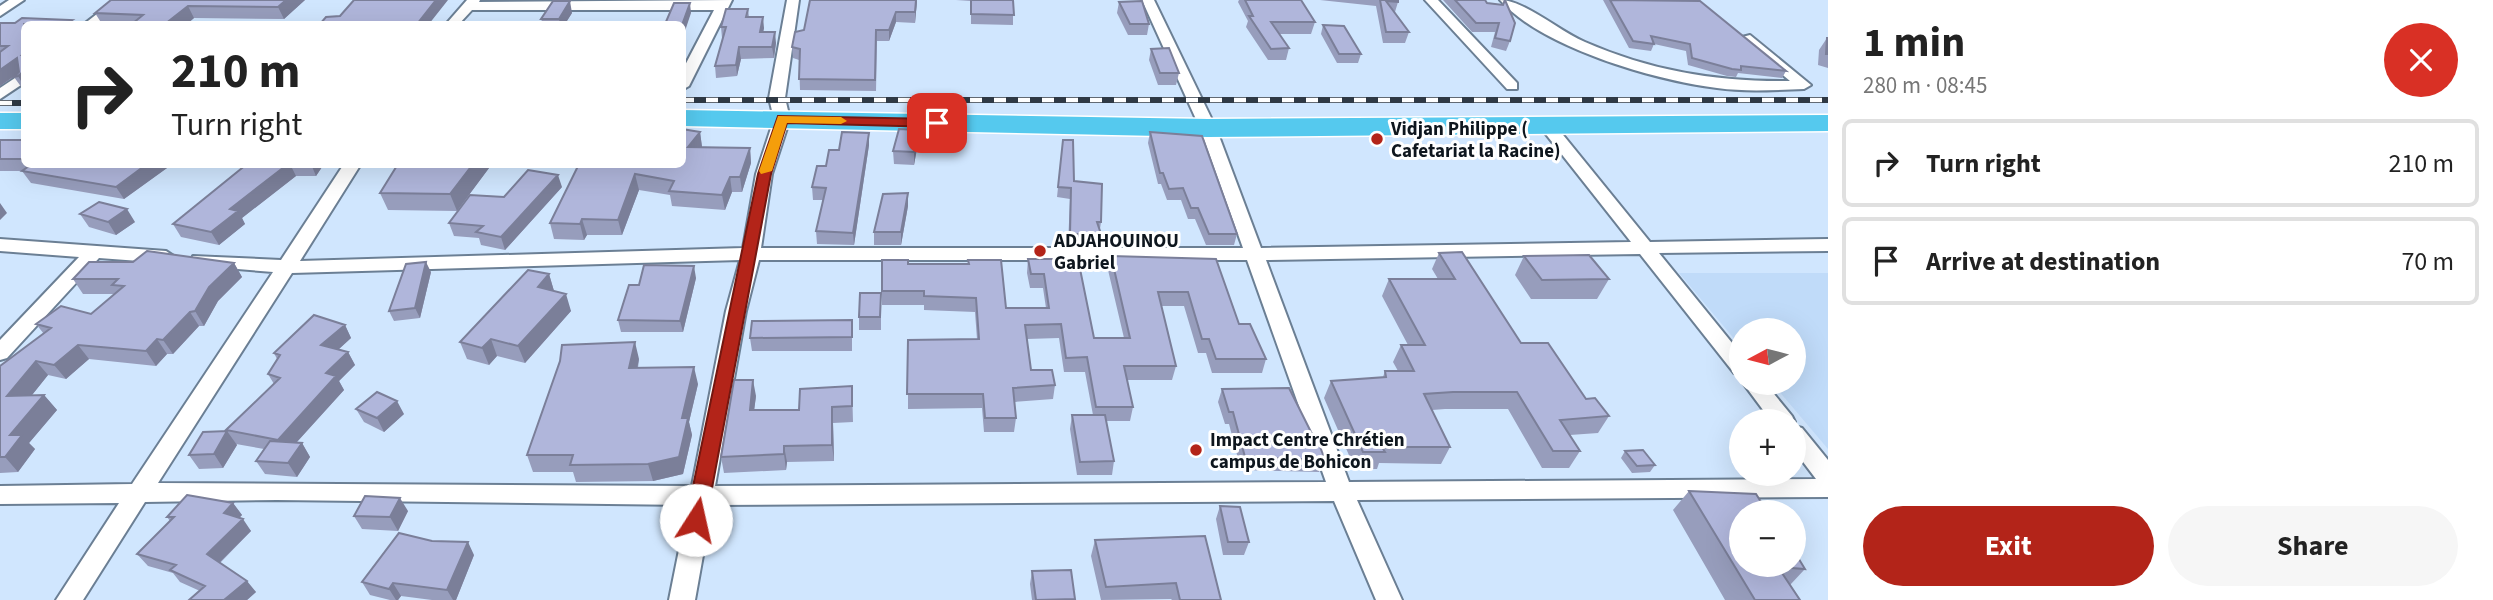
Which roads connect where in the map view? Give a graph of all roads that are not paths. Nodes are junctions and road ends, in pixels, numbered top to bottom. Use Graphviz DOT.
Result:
graph roads {
  1 [pos="18,0"];
  2 [pos="124,0"];
  3 [pos="793,0"];
  4 [pos="1148,0"];
  5 [pos="1431,0"];
  6 [pos="1506,0"];
  7 [pos="471,3"];
  8 [pos="725,3"];
  9 [pos="0,12"];
  10 [pos="94,21"];
  11 [pos="455,21"];
  12 [pos="1729,26"];
  13 [pos="686,54"];
  14 [pos="698,54"];
  15 [pos="21,78"];
  16 [pos="686,78"];
  17 [pos="1512,86"];
  18 [pos="0,95"];
  19 [pos="686,118"];
  20 [pos="782,119"];
  21 [pos="0,121"];
  22 [pos="21,121"];
  23 [pos="1828,123"];
  24 [pos="1208,128"];
  25 [pos="1549,128"];
  26 [pos="350,168"];
  27 [pos="1828,244"];
  28 [pos="0,245"];
  29 [pos="1645,247"];
  30 [pos="94,251"];
  31 [pos="751,254"];
  32 [pos="1253,254"];
  33 [pos="288,267"];
  34 [pos="0,353"];
  35 [pos="1729,353"];
  36 [pos="1806,449"];
  37 [pos="1828,477"];
  38 [pos="1828,488"];
  39 [pos="1341,490"];
  40 [pos="138,491"];
  41 [pos="701,493"];
  42 [pos="0,495"];
  43 [pos="69,600"];
  44 [pos="682,600"];
  45 [pos="1389,600"];
  1 -- 9 [label="street"];
  2 -- 10 [label="street"];
  3 -- 20 [label="street"];
  4 -- 24 [label="street"];
  5 -- 17 [label="street"];
  6 -- 12 [label="street"];
  7 -- 8 [label="street"];
  7 -- 11 [label="street"];
  8 -- 14 [label="street"];
  13 -- 14 [label="street"];
  14 -- 16 [label="street"];
  15 -- 18 [label="street"];
  19 -- 20 [label="highway"];
  20 -- 24 [label="highway"];
  20 -- 31 [label="street"];
  21 -- 22 [label="highway"];
  23 -- 25 [label="highway"];
  24 -- 25 [label="highway"];
  24 -- 32 [label="street"];
  25 -- 29 [label="street"];
  26 -- 33 [label="street"];
  27 -- 29 [label="street"];
  28 -- 30 [label="street"];
  29 -- 32 [label="street"];
  29 -- 35 [label="street"];
  30 -- 33 [label="street"];
  30 -- 34 [label="street"];
  31 -- 32 [label="street"];
  31 -- 33 [label="street"];
  31 -- 41 [label="street"];
  32 -- 39 [label="street"];
  33 -- 40 [label="street"];
  36 -- 37 [label="street"];
  38 -- 39 [label="street"];
  39 -- 41 [label="street"];
  39 -- 45 [label="street"];
  40 -- 41 [label="street"];
  40 -- 42 [label="street"];
  40 -- 43 [label="street"];
  41 -- 44 [label="street"];
}
